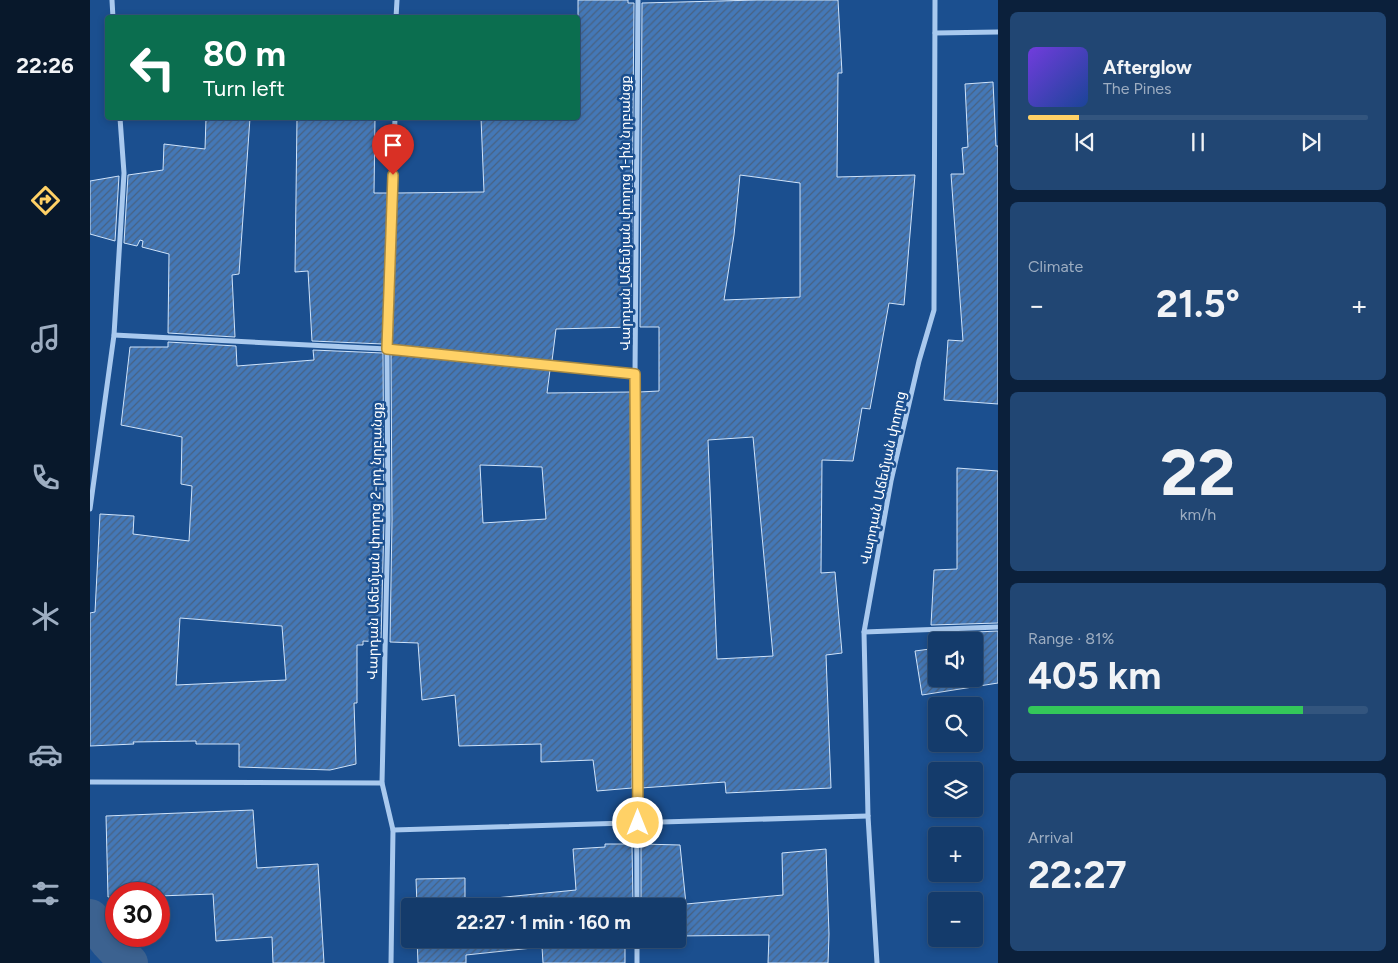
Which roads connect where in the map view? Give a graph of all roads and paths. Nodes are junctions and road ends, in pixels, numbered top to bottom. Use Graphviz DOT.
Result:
graph roads {
  1 [pos="112,0"];
  2 [pos="396,0"];
  3 [pos="638,0"];
  4 [pos="935,0"];
  5 [pos="113,15"];
  6 [pos="396,15"];
  7 [pos="998,32"];
  8 [pos="935,33"];
  9 [pos="120,120"];
  10 [pos="395,120"];
  11 [pos="114,335"];
  12 [pos="387,349"];
  13 [pos="635,374"];
  14 [pos="90,509"];
  15 [pos="998,627"];
  16 [pos="864,632"];
  17 [pos="90,782"];
  18 [pos="382,783"];
  19 [pos="868,816"];
  20 [pos="638,823"];
  21 [pos="393,830"];
  22 [pos="637,898"];
  23 [pos="637,948"];
  24 [pos="391,963"];
  25 [pos="637,963"];
  26 [pos="877,963"];
  1 -- 5 [label="street"];
  2 -- 6 [label="street"];
  3 -- 13 [label="street, Վարդան Աճեմյան փողոց 1-ին նրբանցք"];
  4 -- 8 [label="street, Վարդան Աճեմյան փողոց"];
  7 -- 8 [label="street"];
  8 -- 16 [label="street, Վարդան Աճեմյան փողոց"];
  9 -- 11 [label="street"];
  10 -- 12 [label="street, Վարդան Աճեմյան փողոց 2-րդ նրբանցք"];
  11 -- 12 [label="street"];
  11 -- 14 [label="street"];
  12 -- 13 [label="street"];
  12 -- 18 [label="street, Վարդան Աճեմյան փողոց 2-րդ նրբանցք"];
  13 -- 20 [label="street, Վարդան Աճեմյան փողոց 1-ին նրբանցք"];
  15 -- 16 [label="street"];
  16 -- 19 [label="street, Վարդան Աճեմյան փողոց"];
  17 -- 18 [label="street"];
  18 -- 21 [label="street, Վարդան Աճեմյան փողոց 2-րդ նրբանցք"];
  19 -- 20 [label="street"];
  19 -- 26 [label="street, Վարդան Աճեմյան փողոց"];
  20 -- 21 [label="street"];
  20 -- 22 [label="street, Վարդան Աճեմյան փողոց 1-ին նրբանցք"];
  21 -- 24 [label="street, Վարդան Աճեմյան փողոց 2-րդ նրբանցք"];
  23 -- 25 [label="street"];
}
